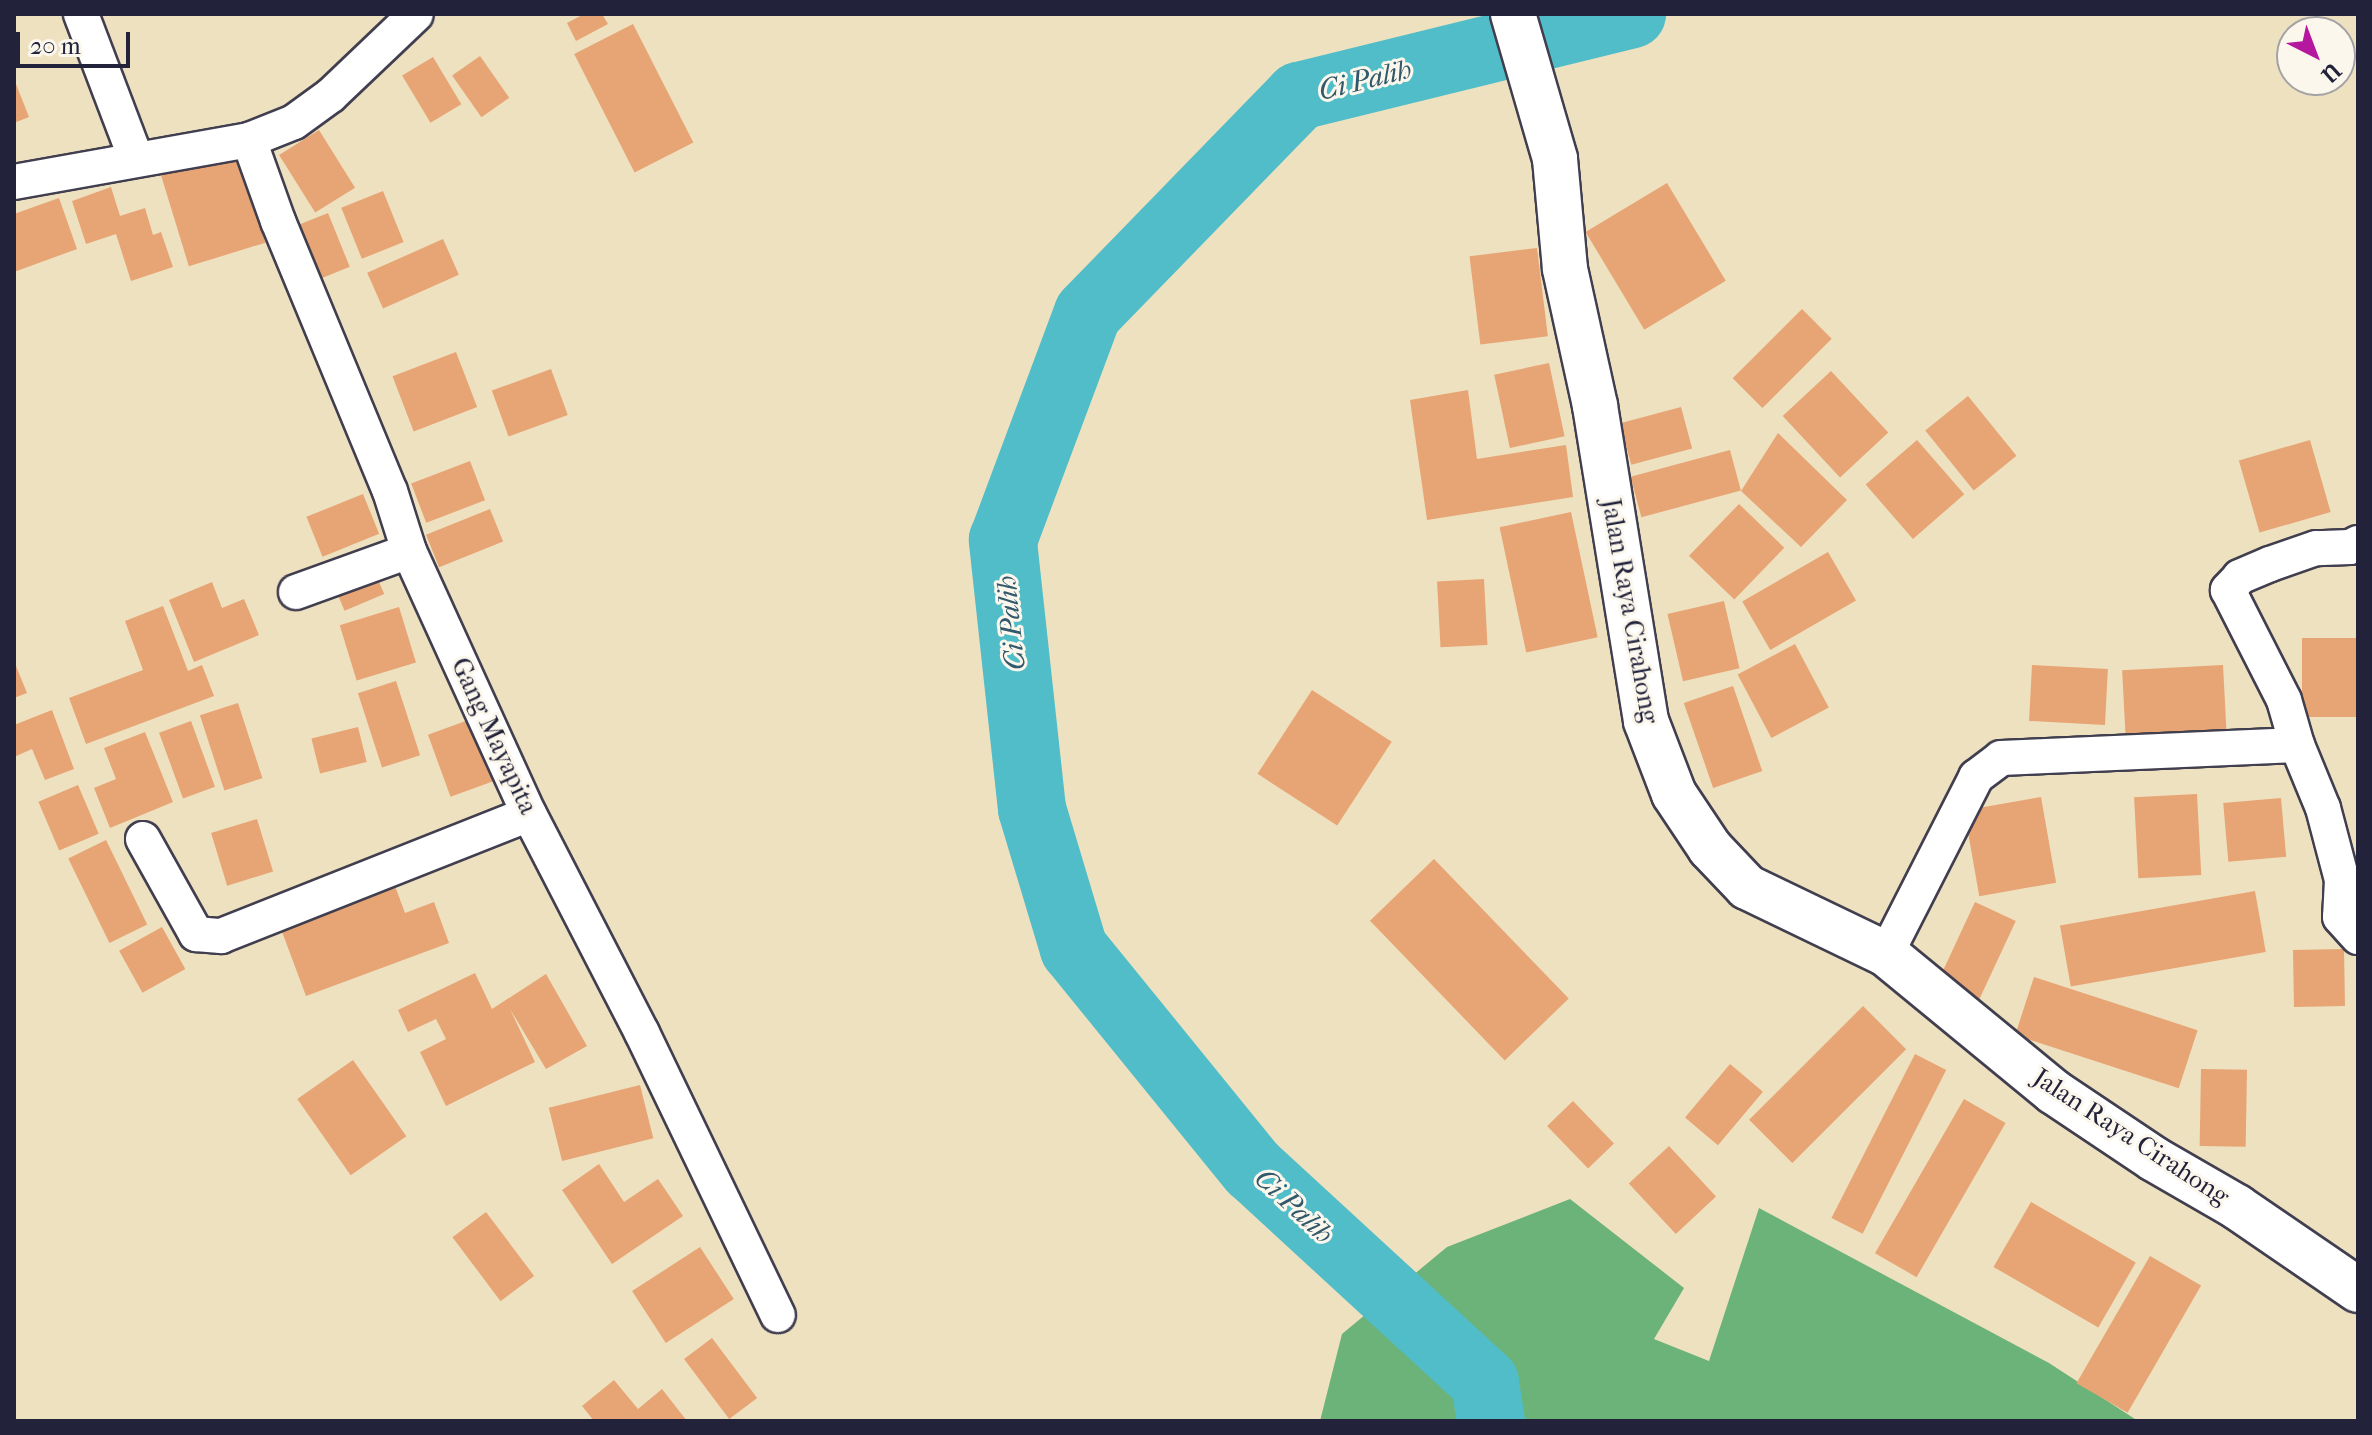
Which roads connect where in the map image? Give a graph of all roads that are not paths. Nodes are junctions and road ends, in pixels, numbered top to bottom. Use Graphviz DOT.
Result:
graph roads {
  1 [pos="81,14"];
  2 [pos="416,14"];
  3 [pos="1513,14"];
  4 [pos="249,140"];
  5 [pos="136,159"];
  6 [pos="14,182"];
  7 [pos="2358,543"];
  8 [pos="409,551"];
  9 [pos="296,592"];
  10 [pos="2297,745"];
  11 [pos="529,814"];
  12 [pos="143,839"];
  13 [pos="2358,937"];
  14 [pos="1886,954"];
  15 [pos="2358,1290"];
  16 [pos="778,1315"];
  1 -- 5 [label="street"];
  2 -- 4 [label="street"];
  3 -- 14 [label="street, Jalan Raya Cirahong"];
  4 -- 5 [label="street"];
  4 -- 8 [label="street, Gang Mayapita"];
  5 -- 6 [label="street"];
  7 -- 10 [label="street"];
  8 -- 9 [label="street"];
  8 -- 11 [label="street, Gang Mayapita"];
  10 -- 13 [label="street"];
  10 -- 14 [label="street"];
  11 -- 12 [label="street"];
  11 -- 16 [label="street, Gang Mayapita"];
  14 -- 15 [label="street, Jalan Raya Cirahong"];
}
